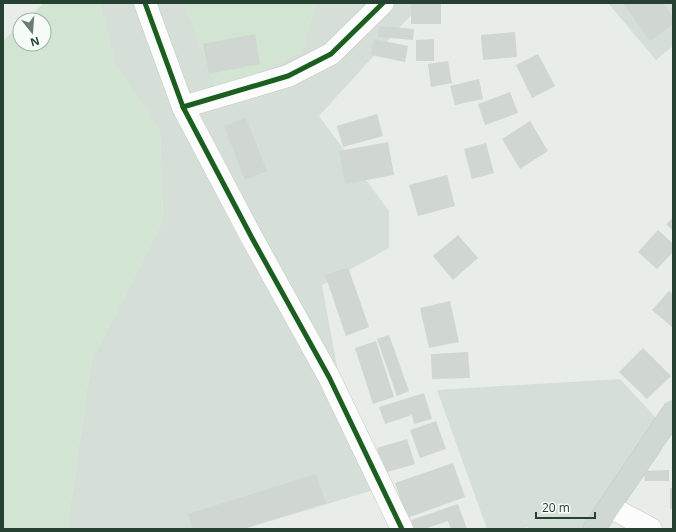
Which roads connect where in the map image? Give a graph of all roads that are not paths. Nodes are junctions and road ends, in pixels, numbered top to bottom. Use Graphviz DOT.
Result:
graph roads {
  1 [pos="145,3"];
  2 [pos="383,3"];
  3 [pos="183,107"];
  4 [pos="673,412"];
  5 [pos="610,507"];
  6 [pos="402,529"];
  7 [pos="594,529"];
  8 [pos="651,529"];
  1 -- 3 [label="street"];
  2 -- 3 [label="street"];
  3 -- 6 [label="street"];
  4 -- 5 [label="main road"];
  5 -- 7 [label="main road"];
  5 -- 8 [label="street"];
}
